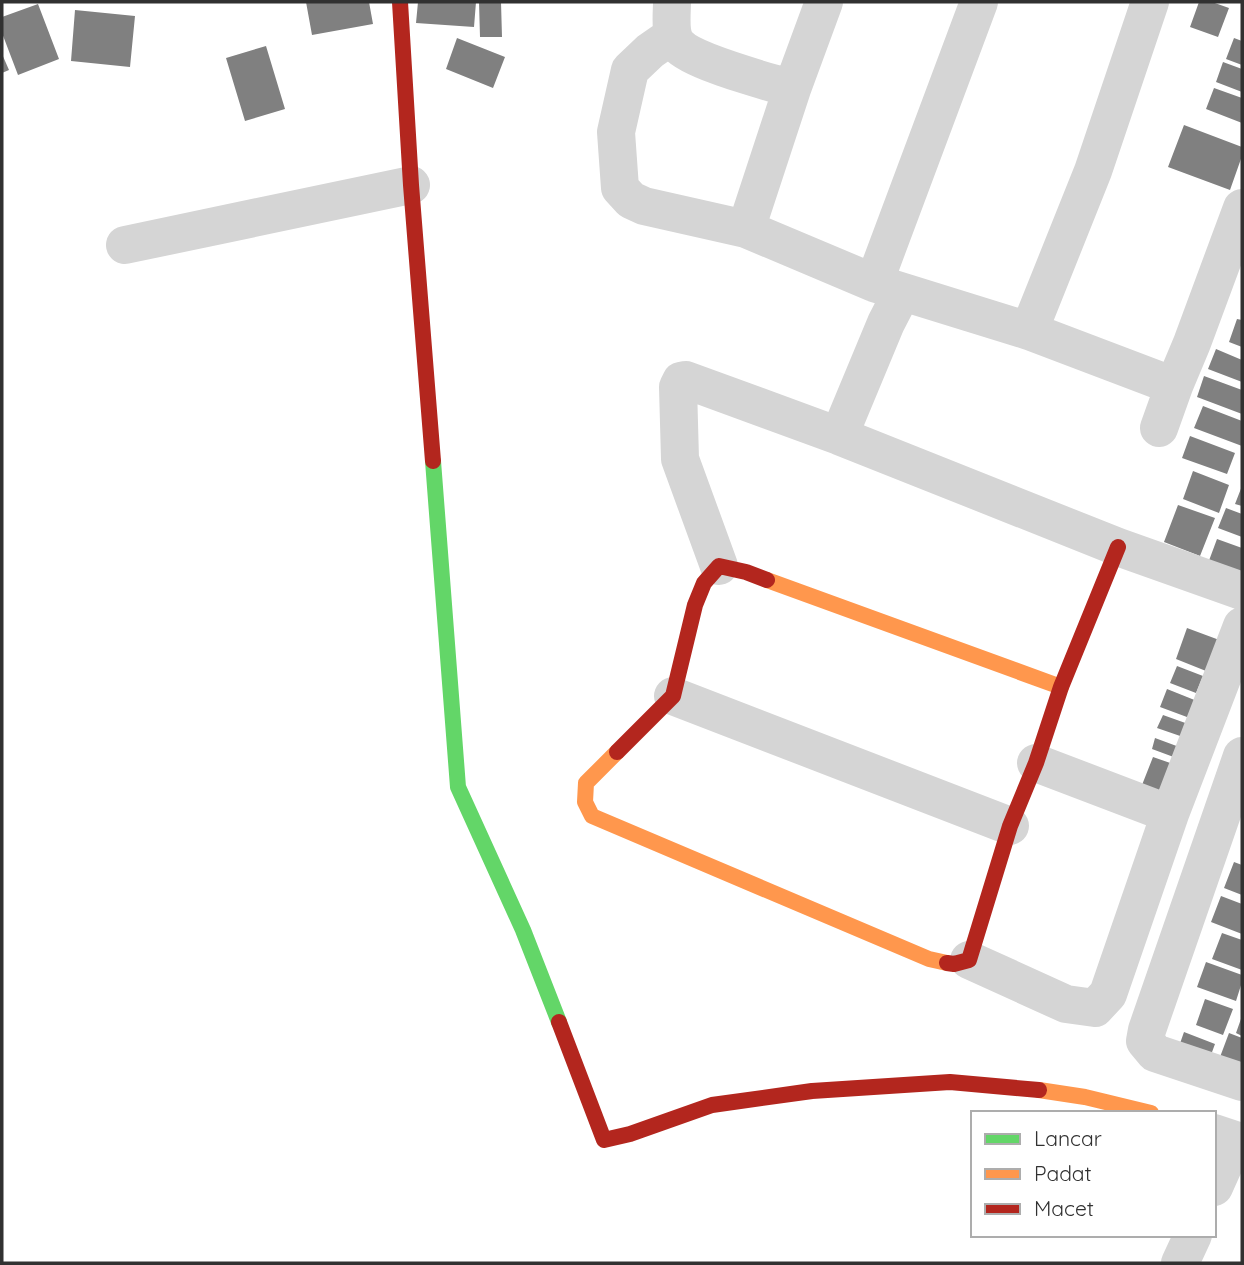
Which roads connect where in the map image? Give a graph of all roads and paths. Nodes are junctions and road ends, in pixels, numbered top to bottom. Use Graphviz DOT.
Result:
graph roads {
  1 [pos="400,2"];
  2 [pos="979,2"];
  3 [pos="1150,2"];
  4 [pos="819,7"];
  5 [pos="673,19"];
  6 [pos="792,89"];
  7 [pos="411,185"];
  8 [pos="1242,208"];
  9 [pos="746,229"];
  10 [pos="125,245"];
  11 [pos="888,287"];
  12 [pos="1029,331"];
  13 [pos="1174,386"];
  14 [pos="1159,428"];
  15 [pos="839,436"];
  16 [pos="1118,547"];
  17 [pos="719,566"];
  18 [pos="1242,591"];
  19 [pos="1242,626"];
  20 [pos="1061,687"];
  21 [pos="673,696"];
  22 [pos="1242,756"];
  23 [pos="1036,763"];
  24 [pos="1170,814"];
  25 [pos="1010,826"];
  26 [pos="969,960"];
  27 [pos="1242,1083"];
  28 [pos="1143,1111"];
  29 [pos="1231,1138"];
  30 [pos="1216,1181"];
  31 [pos="1192,1237"];
  32 [pos="1180,1263"];
  1 -- 7 [label="street"];
  2 -- 11 [label="street"];
  3 -- 12 [label="street"];
  4 -- 6 [label="street"];
  5 -- 6 [label="street"];
  5 -- 9 [label="street"];
  6 -- 9 [label="street"];
  7 -- 10 [label="street"];
  7 -- 28 [label="street"];
  8 -- 13 [label="street"];
  9 -- 11 [label="street"];
  11 -- 12 [label="street"];
  11 -- 15 [label="street"];
  12 -- 13 [label="street"];
  13 -- 14 [label="street"];
  15 -- 16 [label="street"];
  15 -- 17 [label="street"];
  16 -- 18 [label="street"];
  16 -- 20 [label="street"];
  17 -- 20 [label="street"];
  17 -- 21 [label="street"];
  19 -- 24 [label="street"];
  20 -- 23 [label="street"];
  21 -- 25 [label="street"];
  21 -- 26 [label="street"];
  22 -- 27 [label="street"];
  23 -- 24 [label="street"];
  23 -- 25 [label="street"];
  24 -- 26 [label="street"];
  25 -- 26 [label="street"];
  29 -- 30 [label="street"];
  31 -- 32 [label="street"];
}
